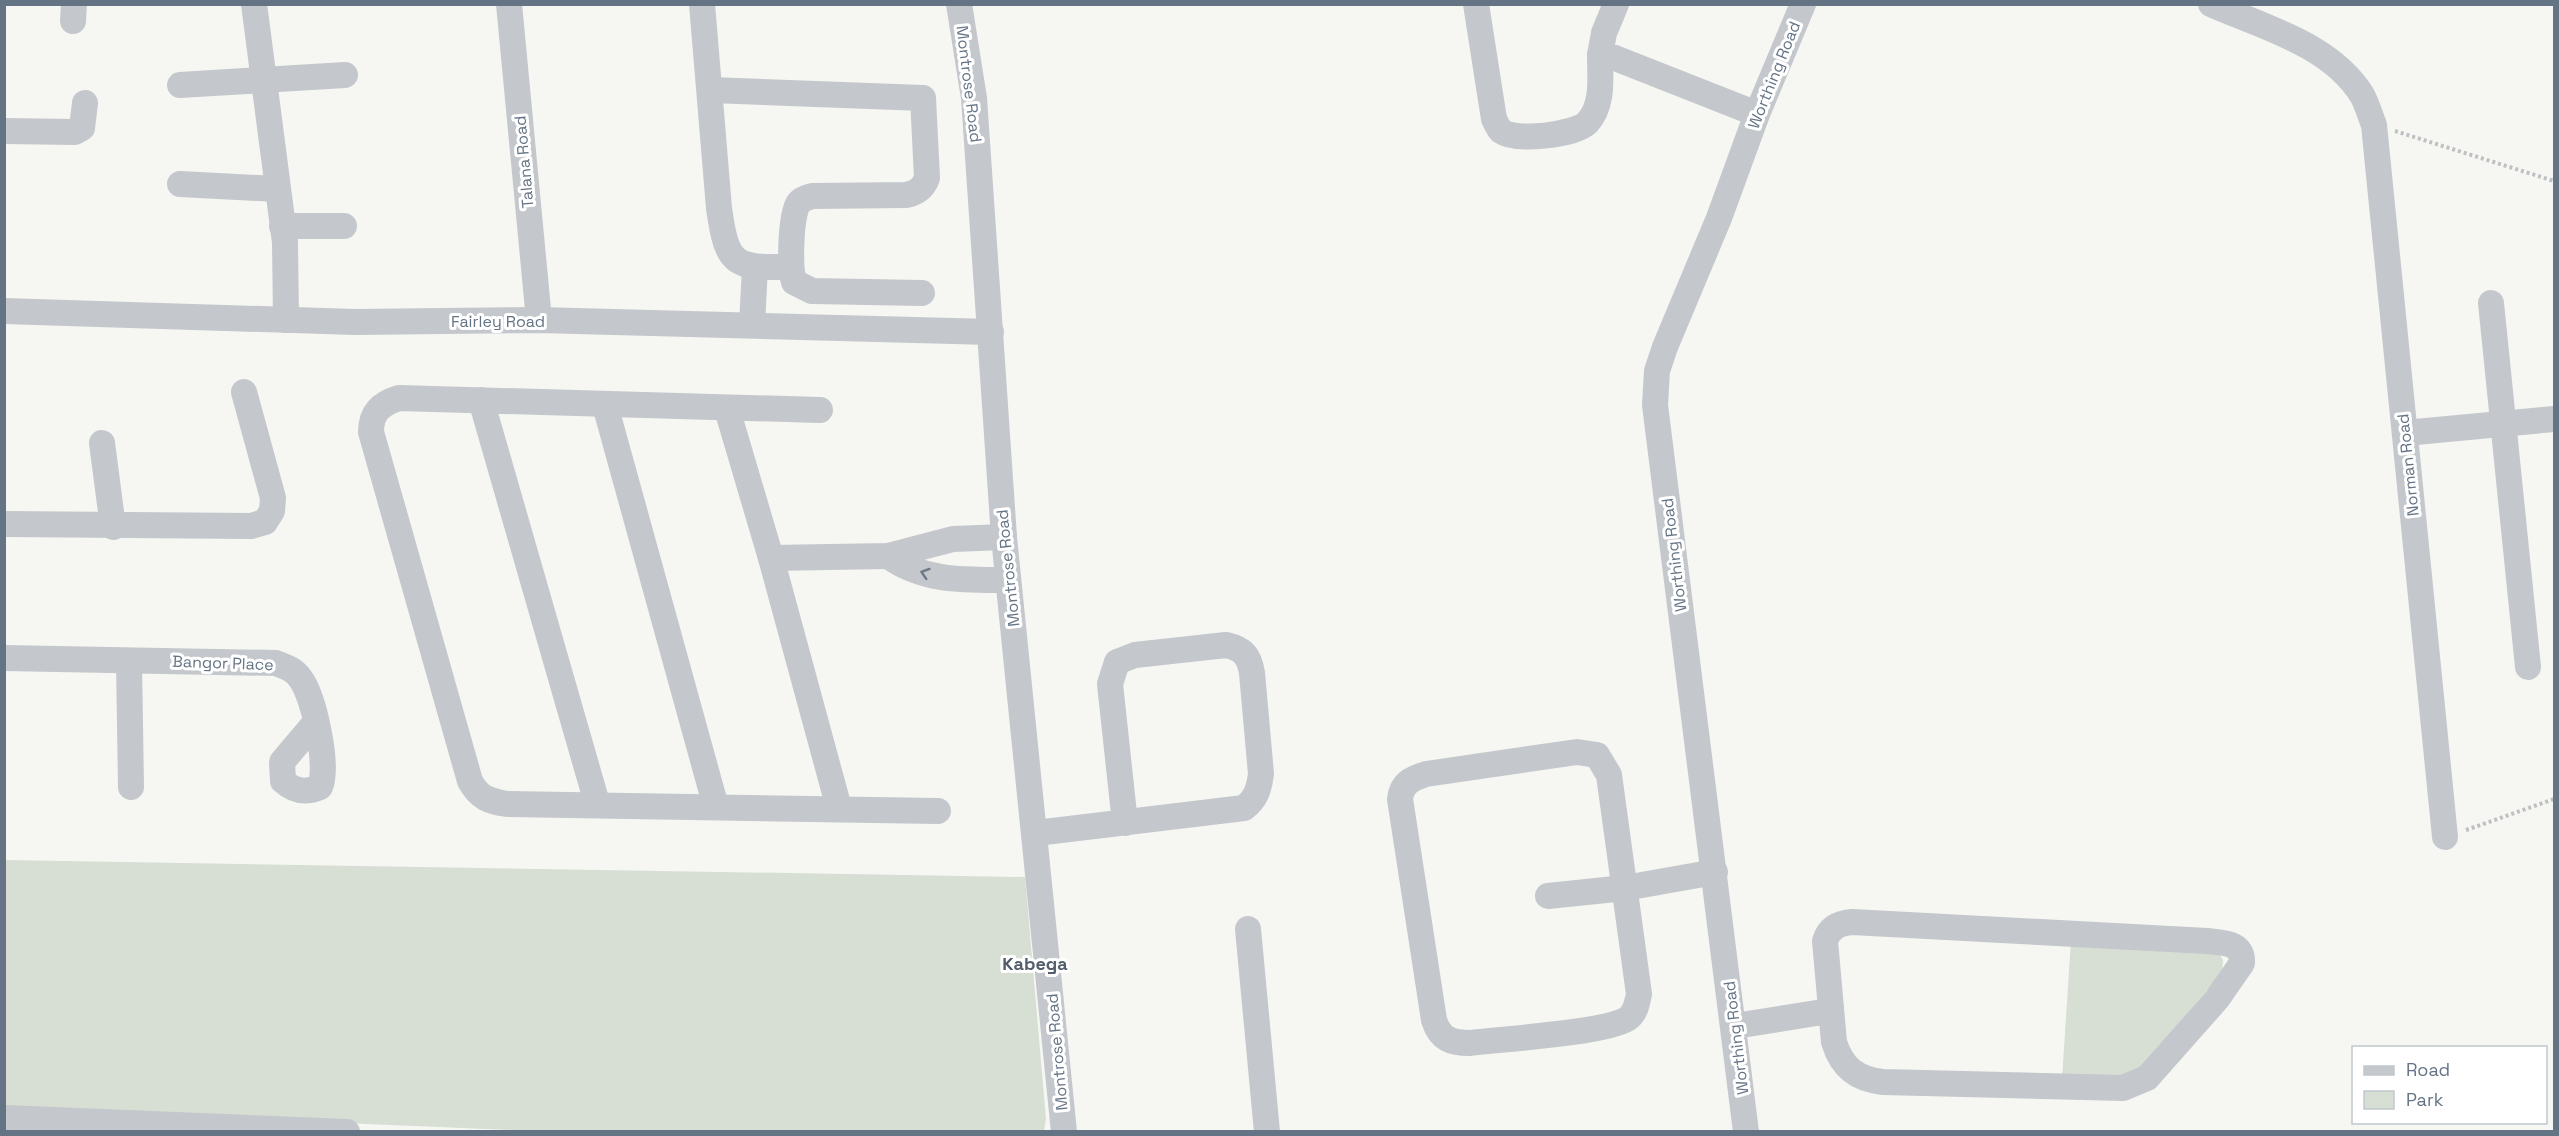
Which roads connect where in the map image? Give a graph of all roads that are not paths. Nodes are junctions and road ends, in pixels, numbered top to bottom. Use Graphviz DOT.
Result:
graph roads {
  1 [pos="254,4"];
  2 [pos="509,4"];
  3 [pos="702,4"];
  4 [pos="959,4"];
  5 [pos="1476,4"];
  6 [pos="1616,4"];
  7 [pos="1803,4"];
  8 [pos="2211,4"];
  9 [pos="1600,55"];
  10 [pos="345,75"];
  11 [pos="264,80"];
  12 [pos="180,86"];
  13 [pos="711,90"];
  14 [pos="85,104"];
  15 [pos="1757,114"];
  16 [pos="4,131"];
  17 [pos="180,184"];
  18 [pos="278,189"];
  19 [pos="282,225"];
  20 [pos="344,226"];
  21 [pos="755,267"];
  22 [pos="791,267"];
  23 [pos="922,293"];
  24 [pos="2491,303"];
  25 [pos="4,311"];
  26 [pos="286,320"];
  27 [pos="539,320"];
  28 [pos="752,325"];
  29 [pos="991,332"];
  30 [pos="244,392"];
  31 [pos="482,400"];
  32 [pos="605,405"];
  33 [pos="727,409"];
  34 [pos="820,410"];
  35 [pos="2554,420"];
  36 [pos="2503,424"];
  37 [pos="2405,433"];
  38 [pos="102,442"];
  39 [pos="4,524"];
  40 [pos="113,527"];
  41 [pos="1004,537"];
  42 [pos="888,556"];
  43 [pos="771,558"];
  44 [pos="1008,580"];
  45 [pos="4,658"];
  46 [pos="129,661"];
  47 [pos="2528,667"];
  48 [pos="315,723"];
  49 [pos="130,787"];
  50 [pos="597,803"];
  51 [pos="716,807"];
  52 [pos="839,808"];
  53 [pos="938,811"];
  54 [pos="1125,823"];
  55 [pos="1036,833"];
  56 [pos="2445,837"];
  57 [pos="1716,873"];
  58 [pos="1625,888"];
  59 [pos="1548,896"];
  60 [pos="1248,929"];
  61 [pos="1829,1011"];
  62 [pos="1735,1026"];
  63 [pos="4,1118"];
  64 [pos="347,1131"];
  65 [pos="1064,1131"];
  66 [pos="1267,1131"];
  67 [pos="1746,1131"];
  1 -- 11 [label="street"];
  2 -- 27 [label="street, Talana Road"];
  3 -- 13 [label="street"];
  4 -- 29 [label="street, Montrose Road"];
  5 -- 9 [label="street"];
  6 -- 9 [label="street"];
  7 -- 15 [label="street, Worthing Road"];
  8 -- 37 [label="street, Norman Road"];
  9 -- 15 [label="street"];
  10 -- 11 [label="street"];
  11 -- 12 [label="street"];
  11 -- 18 [label="street"];
  13 -- 21 [label="street"];
  13 -- 22 [label="street"];
  14 -- 16 [label="street"];
  15 -- 57 [label="street, Worthing Road"];
  17 -- 18 [label="street"];
  18 -- 19 [label="street"];
  19 -- 20 [label="street"];
  19 -- 26 [label="street"];
  21 -- 22 [label="street"];
  21 -- 28 [label="street"];
  22 -- 23 [label="street"];
  24 -- 36 [label="street"];
  25 -- 26 [label="street, Fairley Road"];
  26 -- 27 [label="street, Fairley Road"];
  27 -- 28 [label="street, Fairley Road"];
  28 -- 29 [label="street, Fairley Road"];
  29 -- 41 [label="street, Montrose Road"];
  30 -- 40 [label="street"];
  31 -- 32 [label="street"];
  31 -- 50 [label="street"];
  31 -- 50 [label="street"];
  32 -- 33 [label="street"];
  32 -- 51 [label="street"];
  33 -- 34 [label="street"];
  33 -- 43 [label="street"];
  35 -- 36 [label="street"];
  36 -- 37 [label="street"];
  36 -- 47 [label="street"];
  37 -- 56 [label="street, Norman Road"];
  38 -- 40 [label="street"];
  39 -- 40 [label="street"];
  41 -- 42 [label="street"];
  41 -- 44 [label="street, Montrose Road"];
  42 -- 43 [label="street"];
  44 -- 42 [label="street, one-way"];
  43 -- 52 [label="street"];
  44 -- 55 [label="street, Montrose Road"];
  45 -- 46 [label="street, Bangor Place"];
  46 -- 48 [label="street, Bangor Place"];
  46 -- 49 [label="street"];
  50 -- 51 [label="street"];
  51 -- 52 [label="street"];
  52 -- 53 [label="street"];
  54 -- 54 [label="street"];
  54 -- 55 [label="street"];
  55 -- 65 [label="street, Montrose Road"];
  57 -- 58 [label="street"];
  57 -- 62 [label="street, Worthing Road"];
  58 -- 58 [label="street"];
  58 -- 59 [label="street"];
  60 -- 66 [label="street"];
  61 -- 61 [label="street"];
  61 -- 62 [label="street"];
  62 -- 67 [label="street, Worthing Road"];
  63 -- 64 [label="street"];
}
